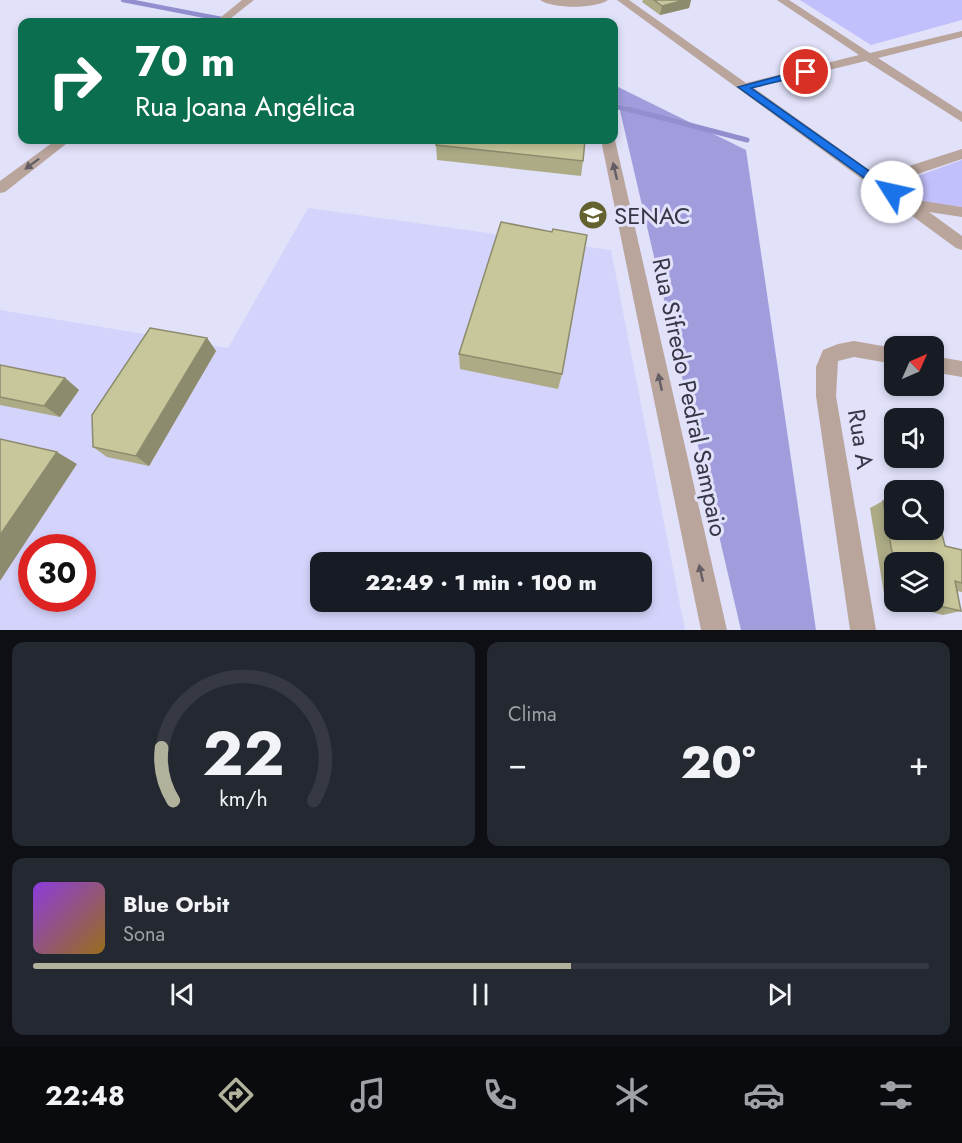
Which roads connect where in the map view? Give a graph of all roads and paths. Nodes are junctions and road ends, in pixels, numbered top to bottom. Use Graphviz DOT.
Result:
graph roads {
  1 [pos="249,0"];
  2 [pos="545,0"];
  3 [pos="603,0"];
  4 [pos="622,0"];
  5 [pos="782,0"];
  6 [pos="578,6"];
  7 [pos="226,18"];
  8 [pos="962,34"];
  9 [pos="869,57"];
  10 [pos="743,87"];
  11 [pos="962,118"];
  12 [pos="59,144"];
  13 [pos="609,144"];
  14 [pos="962,154"];
  15 [pos="877,182"];
  16 [pos="0,188"];
  17 [pos="906,203"];
  18 [pos="962,212"];
  19 [pos="962,244"];
  20 [pos="884,354"];
  21 [pos="944,366"];
  22 [pos="962,369"];
  23 [pos="866,629"];
  24 [pos="714,630"];
  1 -- 7 [label="street"];
  2 -- 6 [label="street"];
  3 -- 6 [label="street"];
  4 -- 10 [label="street"];
  5 -- 9 [label="street"];
  8 -- 9 [label="street"];
  9 -- 10 [label="street"];
  9 -- 11 [label="street"];
  10 -- 15 [label="street"];
  12 -- 16 [label="street, one-way"];
  24 -- 13 [label="street, Rua Sifredo Pedral Sampaio, one-way"];
  14 -- 15 [label="street"];
  15 -- 17 [label="street"];
  17 -- 18 [label="street"];
  17 -- 19 [label="street"];
  20 -- 23 [label="street, Rua A"];
  21 -- 22 [label="street"];
}
